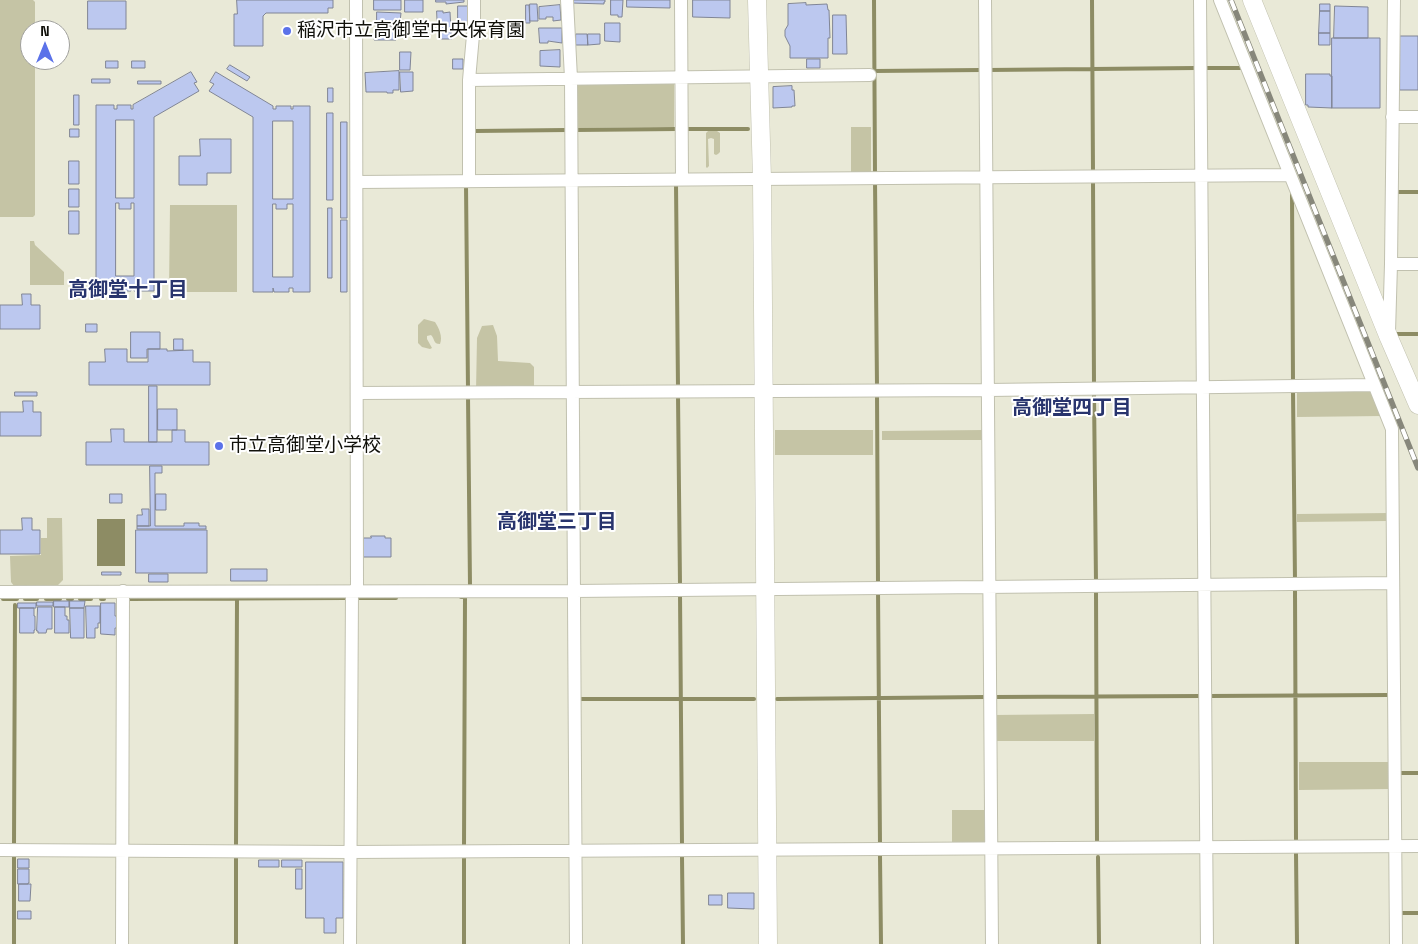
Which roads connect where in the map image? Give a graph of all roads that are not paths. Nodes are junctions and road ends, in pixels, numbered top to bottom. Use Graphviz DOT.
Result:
graph roads {
  1 [pos="356,0"];
  2 [pos="474,0"];
  3 [pos="568,0"];
  4 [pos="681,0"];
  5 [pos="757,0"];
  6 [pos="985,0"];
  7 [pos="1200,0"];
  8 [pos="1220,0"];
  9 [pos="1252,0"];
  10 [pos="1394,0"];
  11 [pos="870,75"];
  12 [pos="759,76"];
  13 [pos="681,77"];
  14 [pos="571,78"];
  15 [pos="469,80"];
  16 [pos="1392,117"];
  17 [pos="1418,117"];
  18 [pos="1289,175"];
  19 [pos="1202,176"];
  20 [pos="986,177"];
  21 [pos="682,179"];
  22 [pos="762,179"];
  23 [pos="572,180"];
  24 [pos="469,181"];
  25 [pos="357,182"];
  26 [pos="1391,264"];
  27 [pos="1418,264"];
  28 [pos="1389,338"];
  29 [pos="1374,385"];
  30 [pos="1203,388"];
  31 [pos="763,390"];
  32 [pos="988,390"];
  33 [pos="573,392"];
  34 [pos="357,394"];
  35 [pos="1418,405"];
  36 [pos="1393,583"];
  37 [pos="1205,585"];
  38 [pos="989,587"];
  39 [pos="765,589"];
  40 [pos="123,591"];
  41 [pos="354,591"];
  42 [pos="574,591"];
  43 [pos="0,592"];
  44 [pos="1395,846"];
  45 [pos="1418,846"];
  46 [pos="1207,848"];
  47 [pos="991,849"];
  48 [pos="0,850"];
  49 [pos="122,851"];
  50 [pos="576,851"];
  51 [pos="767,851"];
  52 [pos="350,852"];
  53 [pos="122,944"];
  54 [pos="350,944"];
  55 [pos="576,944"];
  56 [pos="768,944"];
  57 [pos="992,944"];
  58 [pos="1207,944"];
  59 [pos="1396,944"];
  1 -- 25 [label="street"];
  2 -- 15 [label="street"];
  3 -- 14 [label="street"];
  4 -- 13 [label="street"];
  5 -- 12 [label="street"];
  6 -- 20 [label="street"];
  7 -- 19 [label="street"];
  8 -- 18 [label="street"];
  9 -- 28 [label="street"];
  10 -- 16 [label="street"];
  11 -- 12 [label="street"];
  12 -- 13 [label="street"];
  12 -- 22 [label="street"];
  13 -- 14 [label="street"];
  13 -- 21 [label="street"];
  14 -- 15 [label="street"];
  14 -- 23 [label="street"];
  15 -- 24 [label="street"];
  16 -- 17 [label="street"];
  16 -- 26 [label="street"];
  18 -- 19 [label="street"];
  18 -- 29 [label="street"];
  19 -- 20 [label="street"];
  19 -- 30 [label="street"];
  20 -- 22 [label="street"];
  20 -- 32 [label="street"];
  21 -- 22 [label="street"];
  21 -- 23 [label="street"];
  22 -- 31 [label="street"];
  23 -- 24 [label="street"];
  23 -- 33 [label="street"];
  24 -- 25 [label="street"];
  25 -- 34 [label="street"];
  26 -- 27 [label="street"];
  26 -- 28 [label="street"];
  28 -- 35 [label="street"];
  29 -- 30 [label="street"];
  29 -- 36 [label="street"];
  30 -- 32 [label="street"];
  30 -- 37 [label="street"];
  31 -- 32 [label="street"];
  31 -- 33 [label="street"];
  31 -- 39 [label="street"];
  32 -- 38 [label="street"];
  33 -- 34 [label="street"];
  33 -- 42 [label="street"];
  34 -- 41 [label="street"];
  36 -- 37 [label="street"];
  36 -- 44 [label="street"];
  37 -- 38 [label="street"];
  37 -- 46 [label="street"];
  38 -- 39 [label="street"];
  38 -- 47 [label="street"];
  39 -- 42 [label="street"];
  39 -- 51 [label="street"];
  40 -- 41 [label="street"];
  40 -- 43 [label="street"];
  40 -- 49 [label="street"];
  41 -- 42 [label="street"];
  41 -- 52 [label="street"];
  42 -- 50 [label="street"];
  44 -- 45 [label="street"];
  44 -- 46 [label="street"];
  44 -- 59 [label="street"];
  46 -- 47 [label="street"];
  46 -- 58 [label="street"];
  47 -- 51 [label="street"];
  47 -- 57 [label="street"];
  48 -- 49 [label="street"];
  49 -- 52 [label="street"];
  49 -- 53 [label="street"];
  50 -- 51 [label="street"];
  50 -- 52 [label="street"];
  50 -- 55 [label="street"];
  51 -- 56 [label="street"];
  52 -- 54 [label="street"];
}
